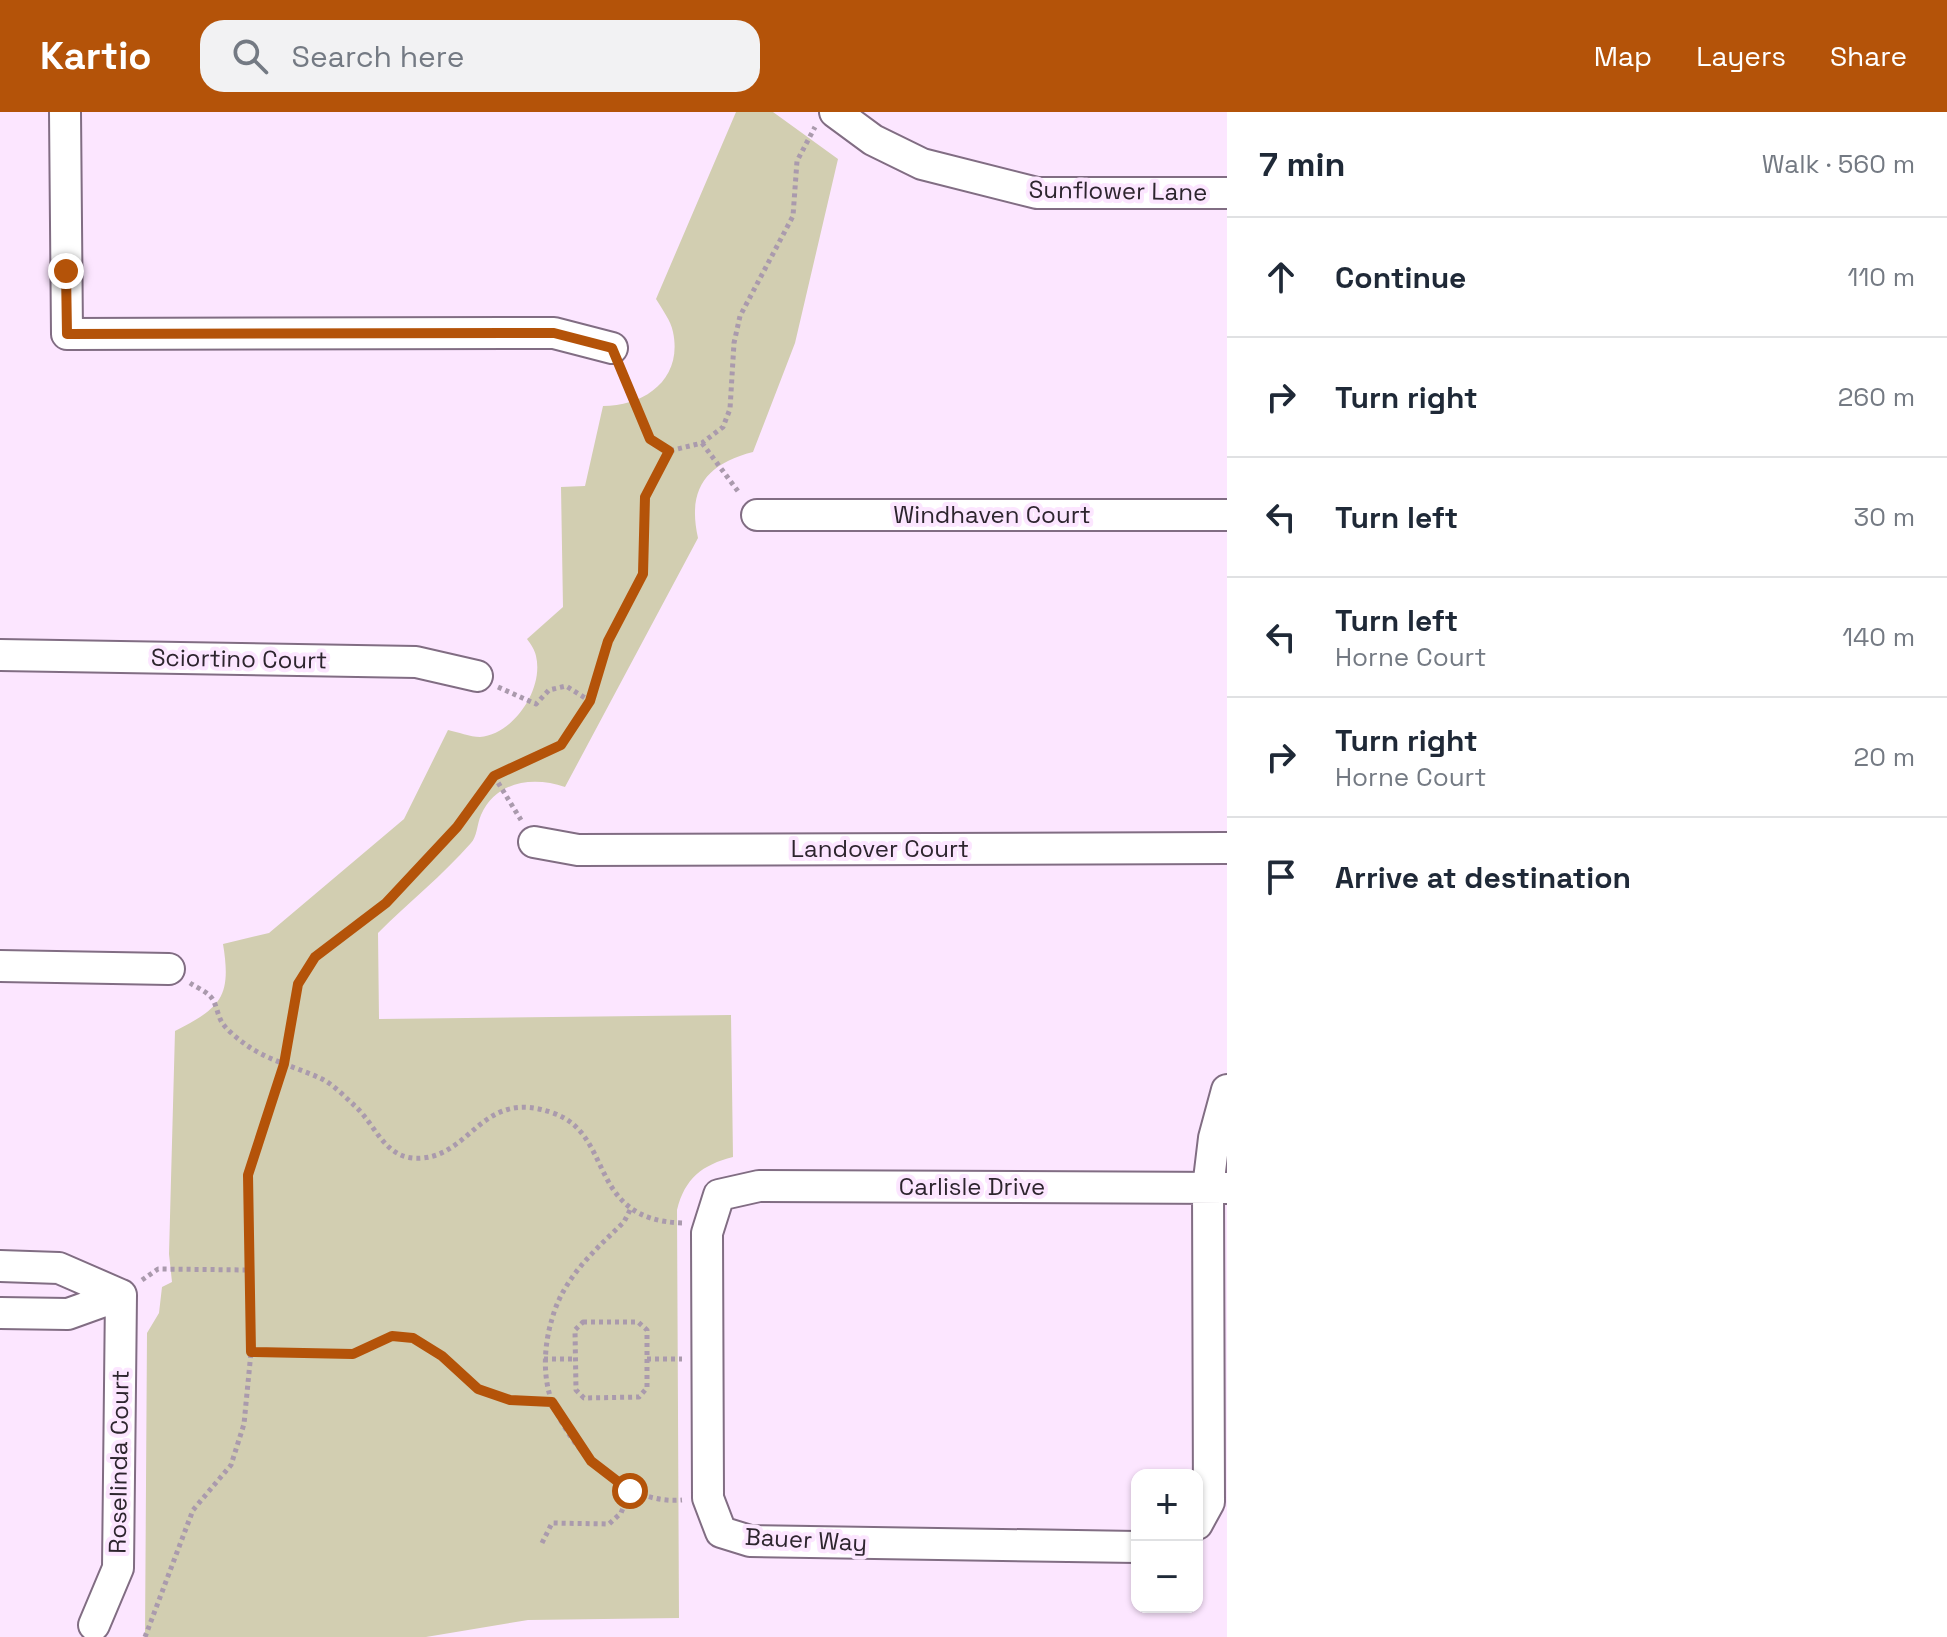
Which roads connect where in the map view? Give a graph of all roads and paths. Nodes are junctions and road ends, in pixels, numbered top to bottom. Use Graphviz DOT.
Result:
graph roads {
  1 [pos="65,112"];
  2 [pos="826,118"];
  3 [pos="1227,193"];
  4 [pos="612,348"];
  5 [pos="702,443"];
  6 [pos="669,451"];
  7 [pos="757,515"];
  8 [pos="1227,515"];
  9 [pos="0,655"];
  10 [pos="477,676"];
  11 [pos="590,701"];
  12 [pos="494,776"];
  13 [pos="534,842"];
  14 [pos="1227,848"];
  15 [pos="0,966"];
  16 [pos="169,969"];
  17 [pos="284,1064"];
  18 [pos="1227,1090"];
  19 [pos="1217,1188"];
  20 [pos="719,1195"];
  21 [pos="630,1210"];
  22 [pos="710,1224"];
  23 [pos="0,1266"];
  24 [pos="250,1270"];
  25 [pos="121,1295"];
  26 [pos="0,1313"];
  27 [pos="251,1352"];
  28 [pos="544,1359"];
  29 [pos="575,1359"];
  30 [pos="552,1402"];
  31 [pos="630,1491"];
  32 [pos="708,1498"];
  33 [pos="1203,1513"];
  34 [pos="542,1543"];
  35 [pos="1131,1547"];
  36 [pos="94,1625"];
  37 [pos="145,1637"];
  1 -- 4 [label="street"];
  2 -- 3 [label="street, Sunflower Lane"];
  2 -- 5 [label="path"];
  4 -- 6 [label="path"];
  5 -- 6 [label="path"];
  5 -- 7 [label="path"];
  6 -- 11 [label="path"];
  7 -- 8 [label="street, Windhaven Court"];
  9 -- 10 [label="street, Sciortino Court"];
  10 -- 11 [label="path"];
  11 -- 12 [label="path"];
  12 -- 13 [label="path"];
  12 -- 17 [label="path"];
  13 -- 14 [label="street, Landover Court"];
  15 -- 16 [label="street"];
  16 -- 17 [label="path"];
  17 -- 21 [label="path"];
  17 -- 24 [label="path"];
  18 -- 19 [label="street"];
  19 -- 20 [label="street, Carlisle Drive"];
  19 -- 33 [label="street"];
  20 -- 22 [label="street, Bauer Way"];
  21 -- 22 [label="path"];
  21 -- 28 [label="path"];
  22 -- 32 [label="street, Bauer Way"];
  23 -- 25 [label="street"];
  24 -- 25 [label="path"];
  24 -- 27 [label="path"];
  25 -- 26 [label="street"];
  25 -- 36 [label="street, Roselinda Court"];
  27 -- 30 [label="path"];
  27 -- 37 [label="path"];
  28 -- 29 [label="path"];
  28 -- 30 [label="path"];
  29 -- 29 [label="path"];
  30 -- 31 [label="path"];
  31 -- 32 [label="path"];
  31 -- 34 [label="path"];
  32 -- 35 [label="street, Bauer Way"];
}
